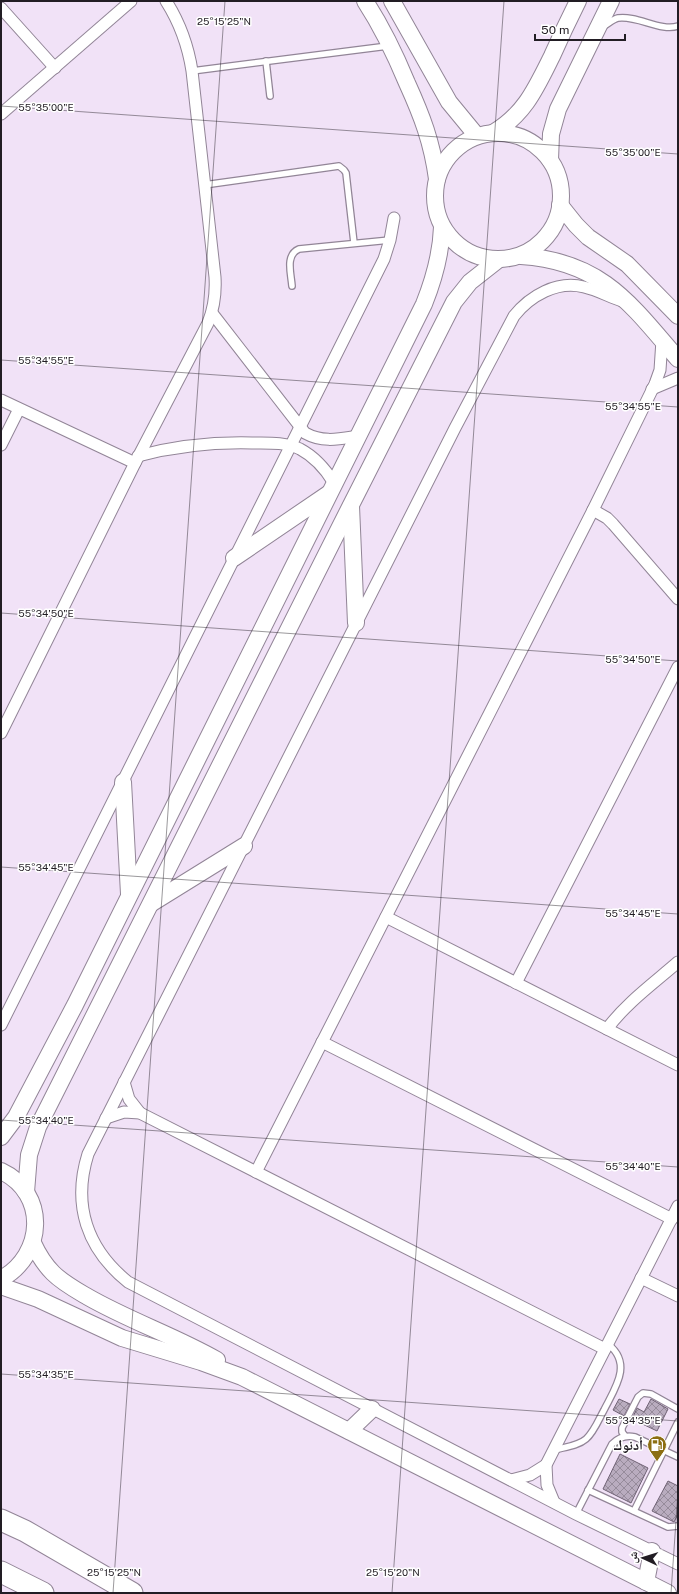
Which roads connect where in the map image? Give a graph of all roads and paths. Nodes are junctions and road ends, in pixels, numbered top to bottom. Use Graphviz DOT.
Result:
graph roads {
  1 [pos="131,1"];
  2 [pos="166,1"];
  3 [pos="365,1"];
  4 [pos="392,1"];
  5 [pos="578,1"];
  6 [pos="611,1"];
  7 [pos="1,8"];
  8 [pos="678,26"];
  9 [pos="596,30"];
  10 [pos="391,45"];
  11 [pos="266,61"];
  12 [pos="55,68"];
  13 [pos="192,71"];
  14 [pos="270,96"];
  15 [pos="1,114"];
  16 [pos="493,133"];
  17 [pos="477,136"];
  18 [pos="550,160"];
  19 [pos="437,179"];
  20 [pos="204,185"];
  21 [pos="560,205"];
  22 [pos="394,218"];
  23 [pos="442,227"];
  24 [pos="390,240"];
  25 [pos="354,244"];
  26 [pos="521,256"];
  27 [pos="498,260"];
  28 [pos="292,286"];
  29 [pos="631,305"];
  30 [pos="212,313"];
  31 [pos="678,316"];
  32 [pos="662,340"];
  33 [pos="678,359"];
  34 [pos="678,378"];
  35 [pos="652,390"];
  36 [pos="1,400"];
  37 [pos="19,409"];
  38 [pos="300,427"];
  39 [pos="358,436"];
  40 [pos="1,446"];
  41 [pos="291,446"];
  42 [pos="136,460"];
  43 [pos="332,488"];
  44 [pos="351,505"];
  45 [pos="593,510"];
  46 [pos="234,558"];
  47 [pos="678,599"];
  48 [pos="356,623"];
  49 [pos="678,667"];
  50 [pos="1,733"];
  51 [pos="123,782"];
  52 [pos="244,846"];
  53 [pos="129,896"];
  54 [pos="152,903"];
  55 [pos="386,916"];
  56 [pos="678,962"];
  57 [pos="516,983"];
  58 [pos="1,1025"];
  59 [pos="607,1029"];
  60 [pos="322,1042"];
  61 [pos="678,1065"];
  62 [pos="124,1082"];
  63 [pos="140,1113"];
  64 [pos="106,1118"];
  65 [pos="1,1137"];
  66 [pos="1,1171"];
  67 [pos="256,1172"];
  68 [pos="26,1192"];
  69 [pos="678,1206"];
  70 [pos="672,1219"];
  71 [pos="33,1243"];
  72 [pos="641,1278"];
  73 [pos="1,1279"];
  74 [pos="1,1286"];
  75 [pos="678,1296"];
  76 [pos="606,1347"];
  77 [pos="242,1377"];
  78 [pos="372,1409"];
  79 [pos="678,1409"];
  80 [pos="678,1422"];
  81 [pos="349,1431"];
  82 [pos="625,1436"];
  83 [pos="554,1450"];
  84 [pos="663,1450"];
  85 [pos="678,1457"];
  86 [pos="546,1465"];
  87 [pos="511,1480"];
  88 [pos="588,1490"];
  89 [pos="554,1502"];
  90 [pos="634,1511"];
  91 [pos="1,1512"];
  92 [pos="576,1514"];
  93 [pos="1,1520"];
  94 [pos="678,1526"];
  95 [pos="25,1531"];
  96 [pos="652,1551"];
  97 [pos="678,1564"];
  98 [pos="1,1572"];
  99 [pos="646,1582"];
  100 [pos="43,1593"];
  101 [pos="132,1593"];
  102 [pos="668,1593"];
  1 -- 12 [label="street"];
  2 -- 13 [label="street"];
  3 -- 10 [label="street"];
  4 -- 17 [label="street"];
  5 -- 16 [label="street"];
  6 -- 9 [label="street"];
  7 -- 12 [label="street"];
  8 -- 9 [label="lane"];
  9 -- 18 [label="street"];
  10 -- 11 [label="lane"];
  10 -- 19 [label="street"];
  11 -- 13 [label="lane"];
  11 -- 14 [label="lane"];
  12 -- 15 [label="street"];
  13 -- 20 [label="street"];
  16 -- 17 [label="street"];
  16 -- 18 [label="street"];
  17 -- 19 [label="street"];
  18 -- 21 [label="street"];
  19 -- 23 [label="street"];
  20 -- 25 [label="lane"];
  20 -- 30 [label="street"];
  21 -- 26 [label="street"];
  21 -- 31 [label="street"];
  22 -- 24 [label="street"];
  23 -- 27 [label="street"];
  23 -- 39 [label="street"];
  24 -- 25 [label="lane"];
  24 -- 38 [label="street"];
  25 -- 28 [label="lane"];
  26 -- 27 [label="street"];
  26 -- 29 [label="street"];
  27 -- 44 [label="street"];
  29 -- 32 [label="street"];
  29 -- 48 [label="street"];
  30 -- 38 [label="street"];
  30 -- 42 [label="street"];
  32 -- 33 [label="street"];
  32 -- 35 [label="street"];
  34 -- 35 [label="street"];
  35 -- 45 [label="street"];
  36 -- 37 [label="street"];
  37 -- 40 [label="street"];
  37 -- 42 [label="street"];
  38 -- 39 [label="street"];
  38 -- 41 [label="street"];
  39 -- 43 [label="street"];
  41 -- 42 [label="street"];
  41 -- 43 [label="street"];
  41 -- 46 [label="street"];
  42 -- 50 [label="street"];
  43 -- 46 [label="street"];
  43 -- 53 [label="street"];
  44 -- 48 [label="street"];
  44 -- 54 [label="street"];
  45 -- 47 [label="street"];
  45 -- 55 [label="street"];
  46 -- 51 [label="street"];
  48 -- 52 [label="street"];
  49 -- 57 [label="street"];
  51 -- 53 [label="street"];
  51 -- 58 [label="street"];
  52 -- 54 [label="street"];
  52 -- 62 [label="street"];
  53 -- 65 [label="street"];
  54 -- 68 [label="street"];
  55 -- 57 [label="street"];
  55 -- 60 [label="street"];
  56 -- 59 [label="street"];
  57 -- 59 [label="street"];
  59 -- 61 [label="street"];
  60 -- 67 [label="street"];
  60 -- 70 [label="street"];
  62 -- 63 [label="street"];
  62 -- 64 [label="street"];
  63 -- 64 [label="street"];
  63 -- 67 [label="street"];
  64 -- 78 [label="street"];
  66 -- 68 [label="street"];
  67 -- 76 [label="street"];
  68 -- 71 [label="street"];
  69 -- 70 [label="street"];
  70 -- 72 [label="street"];
  71 -- 73 [label="street"];
  71 -- 77 [label="street"];
  72 -- 75 [label="street"];
  72 -- 76 [label="street"];
  74 -- 77 [label="street"];
  76 -- 83 [label="street"];
  76 -- 83 [label="lane"];
  77 -- 81 [label="street"];
  78 -- 81 [label="street"];
  78 -- 87 [label="street"];
  79 -- 82 [label="lane"];
  80 -- 84 [label="lane"];
  81 -- 99 [label="street"];
  82 -- 84 [label="lane"];
  82 -- 88 [label="lane"];
  83 -- 86 [label="street"];
  84 -- 85 [label="lane"];
  84 -- 90 [label="lane"];
  86 -- 87 [label="street"];
  86 -- 89 [label="street"];
  87 -- 89 [label="street"];
  88 -- 90 [label="lane"];
  88 -- 92 [label="lane"];
  89 -- 92 [label="street"];
  90 -- 94 [label="lane"];
  91 -- 95 [label="highway"];
  92 -- 96 [label="street"];
  93 -- 95 [label="highway"];
  95 -- 101 [label="highway"];
  96 -- 97 [label="street"];
  96 -- 99 [label="street"];
  98 -- 100 [label="highway"];
  99 -- 102 [label="street"];
}
